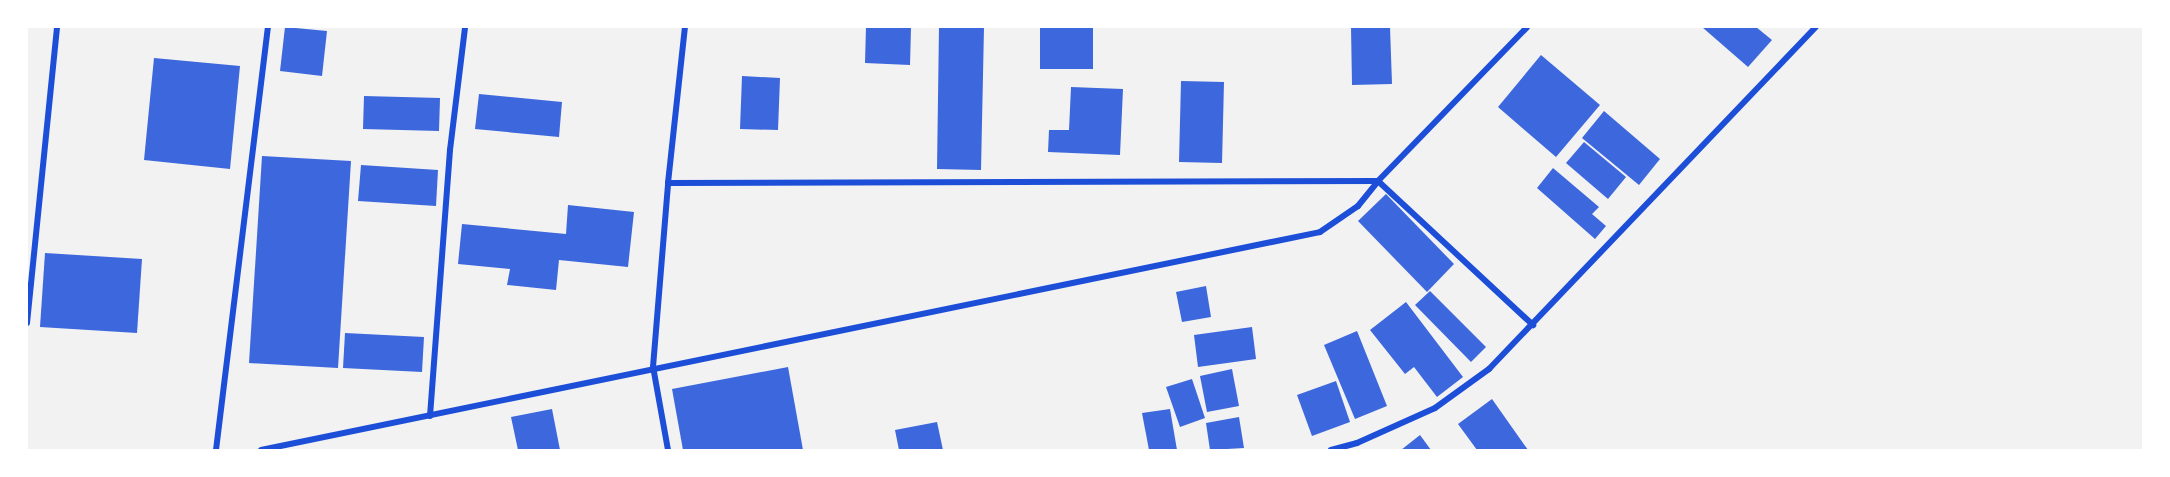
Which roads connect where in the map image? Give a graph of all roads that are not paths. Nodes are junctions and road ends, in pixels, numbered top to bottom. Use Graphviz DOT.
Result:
graph roads {
  1 [pos="57,27"];
  2 [pos="268,27"];
  3 [pos="465,27"];
  4 [pos="685,27"];
  5 [pos="1527,27"];
  6 [pos="1816,27"];
  7 [pos="1378,180"];
  8 [pos="668,183"];
  9 [pos="27,323"];
  10 [pos="1533,325"];
  11 [pos="653,367"];
  12 [pos="430,416"];
  13 [pos="216,450"];
  14 [pos="261,450"];
  15 [pos="668,450"];
  16 [pos="1331,450"];
  1 -- 9 [label="street"];
  2 -- 13 [label="street"];
  3 -- 12 [label="street"];
  4 -- 8 [label="street"];
  5 -- 7 [label="street"];
  6 -- 10 [label="street"];
  7 -- 8 [label="street"];
  7 -- 10 [label="street"];
  7 -- 11 [label="street"];
  8 -- 11 [label="street"];
  10 -- 16 [label="street"];
  11 -- 12 [label="street"];
  11 -- 15 [label="street"];
  12 -- 14 [label="street"];
}
